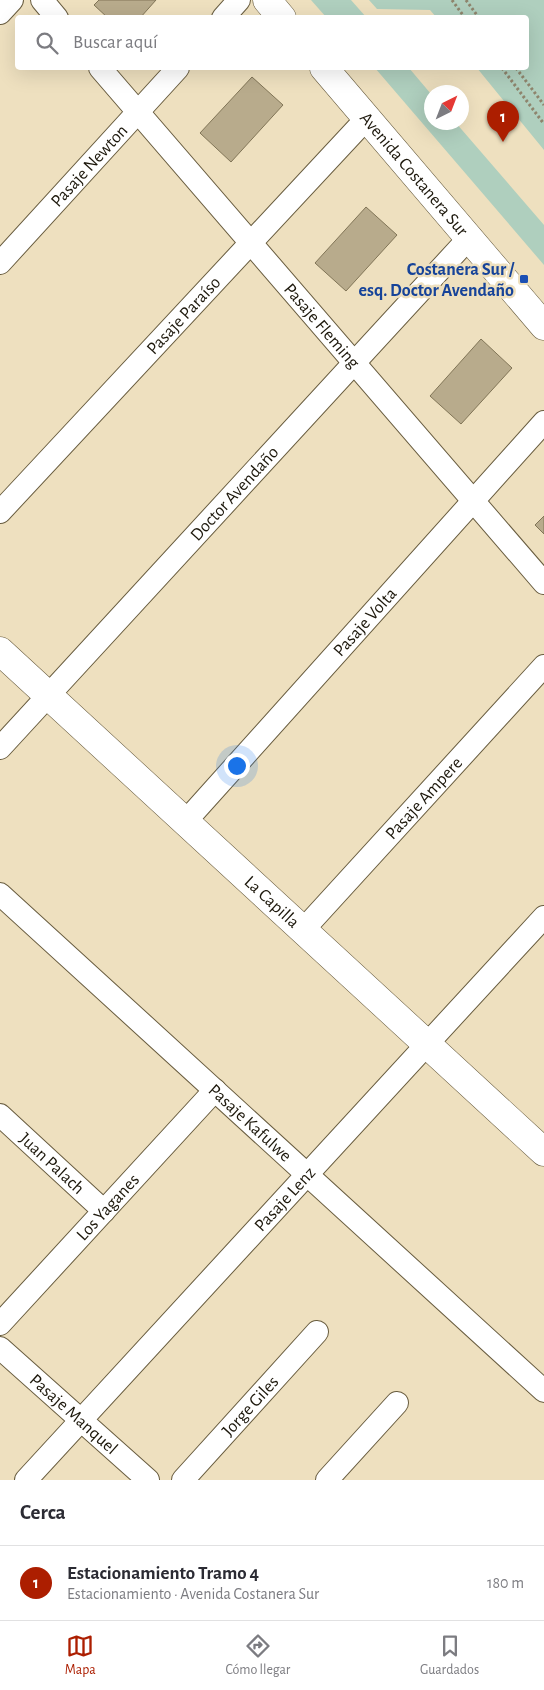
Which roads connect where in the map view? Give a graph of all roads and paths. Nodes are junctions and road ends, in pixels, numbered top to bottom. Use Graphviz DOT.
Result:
graph roads {
  1 [pos="12,0"];
  2 [pos="42,0"];
  3 [pos="239,0"];
  4 [pos="267,0"];
  5 [pos="452,0"];
  6 [pos="466,0"];
  7 [pos="0,13"];
  8 [pos="54,15"];
  9 [pos="226,15"];
  10 [pos="280,15"];
  11 [pos="463,15"];
  12 [pos="477,15"];
  13 [pos="102,70"];
  14 [pos="176,70"];
  15 [pos="326,70"];
  16 [pos="504,70"];
  17 [pos="518,70"];
  18 [pos="544,105"];
  19 [pos="138,111"];
  20 [pos="367,118"];
  21 [pos="544,124"];
  22 [pos="469,238"];
  23 [pos="251,242"];
  24 [pos="0,263"];
  25 [pos="544,326"];
  26 [pos="354,363"];
  27 [pos="544,422"];
  28 [pos="474,500"];
  29 [pos="0,512"];
  30 [pos="544,583"];
  31 [pos="0,651"];
  32 [pos="544,666"];
  33 [pos="48,696"];
  34 [pos="0,748"];
  35 [pos="185,822"];
  36 [pos="0,894"];
  37 [pos="544,917"];
  38 [pos="303,930"];
  39 [pos="427,1045"];
  40 [pos="215,1090"];
  41 [pos="0,1115"];
  42 [pos="544,1152"];
  43 [pos="307,1175"];
  44 [pos="104,1211"];
  45 [pos="0,1324"];
  46 [pos="317,1332"];
  47 [pos="0,1348"];
  48 [pos="544,1391"];
  49 [pos="396,1403"];
  50 [pos="81,1420"];
  51 [pos="26,1480"];
  52 [pos="148,1480"];
  53 [pos="183,1480"];
  54 [pos="327,1480"];
  1 -- 7 [label="street"];
  2 -- 8 [label="street"];
  3 -- 9 [label="street"];
  4 -- 10 [label="street"];
  5 -- 11 [label="path"];
  6 -- 12 [label="path"];
  13 -- 19 [label="street, Pasaje Fleming"];
  14 -- 19 [label="street, Pasaje Newton"];
  15 -- 20 [label="street, Avenida Costanera Sur"];
  16 -- 21 [label="path"];
  17 -- 18 [label="path"];
  19 -- 23 [label="street, Pasaje Fleming"];
  19 -- 24 [label="street, Pasaje Newton"];
  20 -- 22 [label="street, Avenida Costanera Sur"];
  20 -- 23 [label="street, Pasaje Paraíso"];
  22 -- 25 [label="street, Avenida Costanera Sur"];
  22 -- 26 [label="street, Doctor Avendaño"];
  23 -- 26 [label="street, Pasaje Fleming"];
  23 -- 29 [label="street, Pasaje Paraíso"];
  26 -- 28 [label="street, Pasaje Fleming"];
  26 -- 33 [label="street, Doctor Avendaño"];
  27 -- 28 [label="street, Pasaje Volta"];
  28 -- 30 [label="street, Pasaje Fleming"];
  28 -- 35 [label="street, Pasaje Volta"];
  31 -- 33 [label="street, La Capilla"];
  32 -- 38 [label="street, Pasaje Ampere"];
  33 -- 34 [label="street, Doctor Avendaño"];
  33 -- 35 [label="street, La Capilla"];
  35 -- 38 [label="street, La Capilla"];
  36 -- 40 [label="street, Pasaje Kafulwe"];
  37 -- 39 [label="street, Pasaje Lenz"];
  38 -- 39 [label="street, La Capilla"];
  39 -- 42 [label="street, La Capilla"];
  39 -- 43 [label="street, Pasaje Lenz"];
  40 -- 43 [label="street, Pasaje Kafulwe"];
  40 -- 44 [label="street, Los Yaganes"];
  41 -- 44 [label="street, Juan Palach"];
  43 -- 48 [label="street, Pasaje Kafulwe"];
  43 -- 50 [label="street, Pasaje Lenz"];
  44 -- 45 [label="street, Los Yaganes"];
  46 -- 53 [label="street, Jorge Giles"];
  47 -- 50 [label="street, Pasaje Manquel"];
  49 -- 54 [label="street"];
  50 -- 51 [label="street, Pasaje Lenz"];
  50 -- 52 [label="street, Pasaje Manquel"];
}
